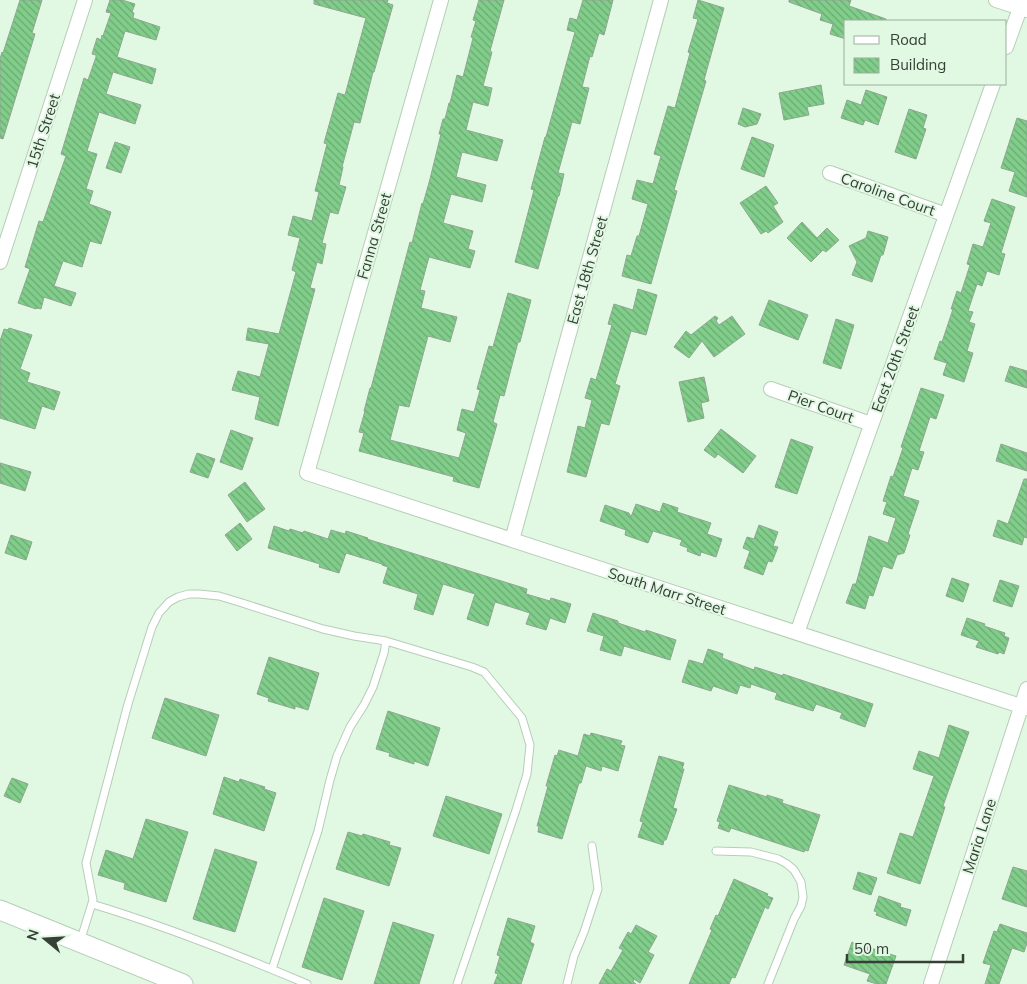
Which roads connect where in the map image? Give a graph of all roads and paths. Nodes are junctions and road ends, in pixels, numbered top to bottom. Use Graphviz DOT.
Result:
graph roads {
  1 [pos="85,0"];
  2 [pos="442,0"];
  3 [pos="661,0"];
  4 [pos="996,0"];
  5 [pos="1023,6"];
  6 [pos="1007,45"];
  7 [pos="993,85"];
  8 [pos="830,173"];
  9 [pos="946,215"];
  10 [pos="0,262"];
  11 [pos="771,389"];
  12 [pos="871,424"];
  13 [pos="307,473"];
  14 [pos="512,540"];
  15 [pos="797,634"];
  16 [pos="386,640"];
  17 [pos="1027,689"];
  18 [pos="1024,707"];
  19 [pos="592,846"];
  20 [pos="716,851"];
  21 [pos="92,904"];
  22 [pos="0,910"];
  23 [pos="80,943"];
  24 [pos="272,969"];
  25 [pos="183,984"];
  26 [pos="307,984"];
  27 [pos="457,984"];
  28 [pos="567,984"];
  29 [pos="768,984"];
  30 [pos="931,984"];
  1 -- 10 [label="street, 15th Street"];
  2 -- 13 [label="street, Fanna Street"];
  3 -- 14 [label="street, East 18th Street"];
  4 -- 5 [label="street"];
  5 -- 6 [label="street"];
  7 -- 9 [label="street, East 20th Street"];
  8 -- 9 [label="street, Caroline Court"];
  9 -- 12 [label="street, East 20th Street"];
  11 -- 12 [label="street, Pier Court"];
  12 -- 15 [label="street, East 20th Street"];
  13 -- 14 [label="street, South Marr Street"];
  14 -- 15 [label="street, South Marr Street"];
  15 -- 18 [label="street, South Marr Street"];
  16 -- 21 [label="lane"];
  16 -- 24 [label="lane"];
  16 -- 27 [label="lane"];
  17 -- 18 [label="street, Maria Lane"];
  18 -- 30 [label="street, Maria Lane"];
  19 -- 28 [label="lane"];
  20 -- 29 [label="lane"];
  21 -- 23 [label="lane"];
  21 -- 24 [label="lane"];
  22 -- 23 [label="main road"];
  23 -- 25 [label="main road"];
  24 -- 26 [label="lane"];
}
